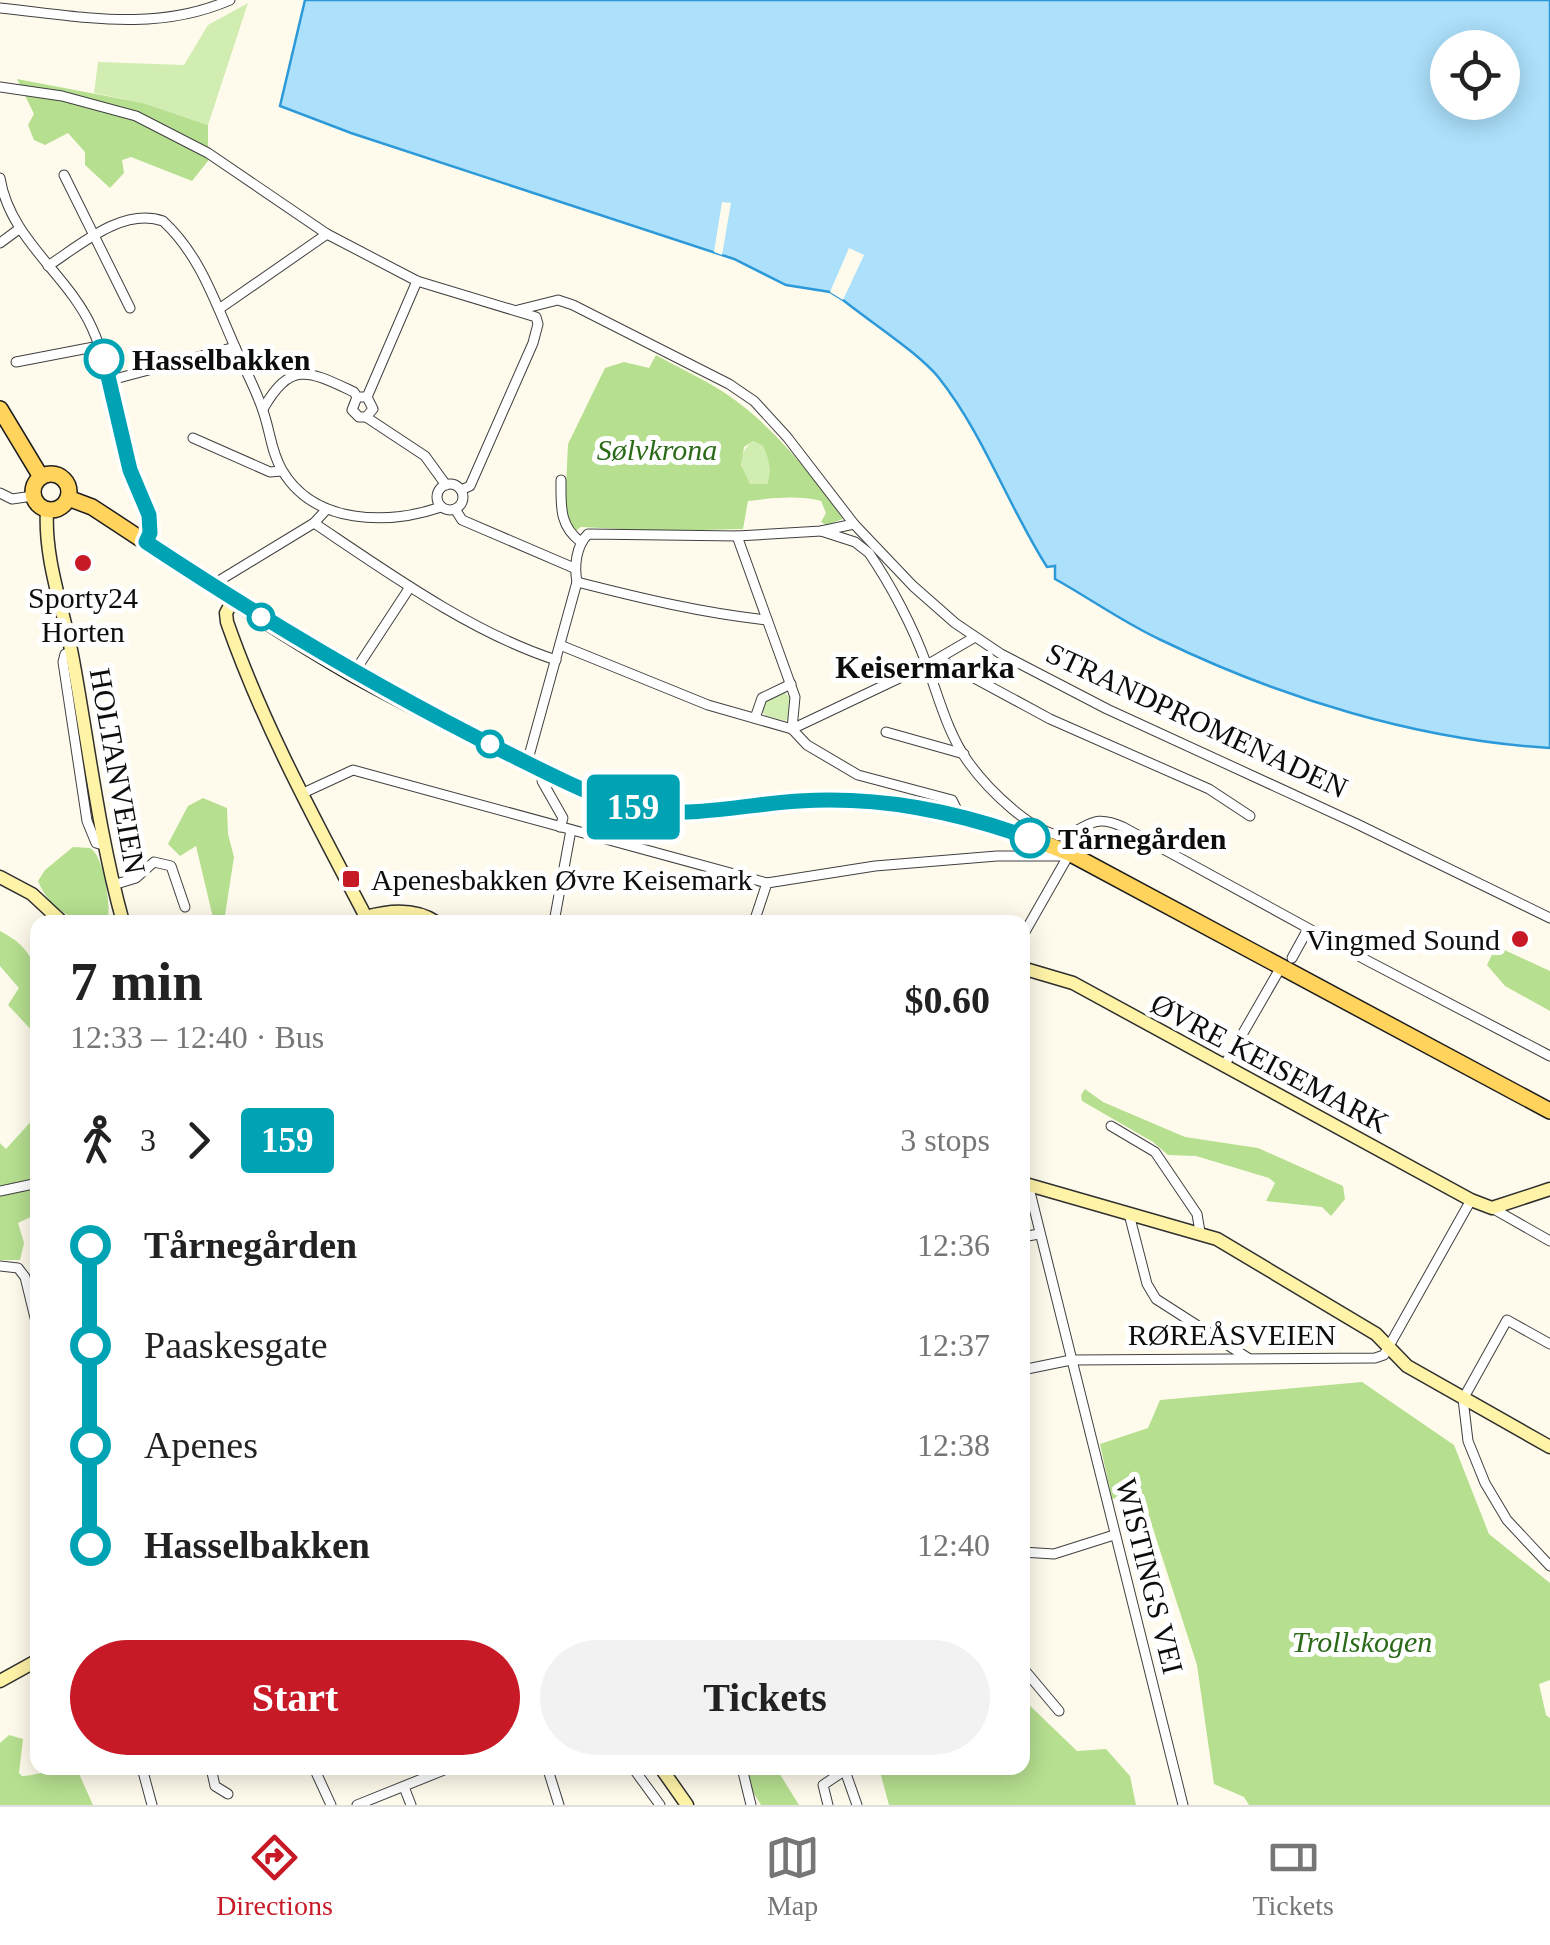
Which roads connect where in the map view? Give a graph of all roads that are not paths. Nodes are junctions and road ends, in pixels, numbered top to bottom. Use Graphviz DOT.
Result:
graph roads {
  1 [pos="192,0"];
  2 [pos="230,0"];
  3 [pos="0,8"];
  4 [pos="196,14"];
  5 [pos="0,87"];
  6 [pos="64,175"];
  7 [pos="0,178"];
  8 [pos="20,229"];
  9 [pos="327,234"];
  10 [pos="92,237"];
  11 [pos="0,242"];
  12 [pos="48,266"];
  13 [pos="417,281"];
  14 [pos="130,308"];
  15 [pos="218,309"];
  16 [pos="518,310"];
  17 [pos="99,346"];
  18 [pos="235,347"];
  19 [pos="16,362"];
  20 [pos="111,380"];
  21 [pos="362,397"];
  22 [pos="0,409"];
  23 [pos="263,409"];
  24 [pos="366,416"];
  25 [pos="193,438"];
  26 [pos="282,471"];
  27 [pos="41,478"];
  28 [pos="561,480"];
  29 [pos="446,485"];
  30 [pos="461,490"];
  31 [pos="0,493"];
  32 [pos="33,496"];
  33 [pos="68,498"];
  34 [pos="441,507"];
  35 [pos="455,509"];
  36 [pos="48,510"];
  37 [pos="326,510"];
  38 [pos="314,523"];
  39 [pos="854,524"];
  40 [pos="821,531"];
  41 [pos="737,536"];
  42 [pos="585,538"];
  43 [pos="146,542"];
  44 [pos="574,568"];
  45 [pos="577,582"];
  46 [pos="211,586"];
  47 [pos="410,587"];
  48 [pos="233,600"];
  49 [pos="767,620"];
  50 [pos="974,637"];
  51 [pos="560,645"];
  52 [pos="939,658"];
  53 [pos="556,660"];
  54 [pos="927,666"];
  55 [pos="354,674"];
  56 [pos="791,684"];
  57 [pos="755,718"];
  58 [pos="792,729"];
  59 [pos="886,732"];
  60 [pos="964,754"];
  61 [pos="527,762"];
  62 [pos="546,772"];
  63 [pos="301,794"];
  64 [pos="959,814"];
  65 [pos="1250,816"];
  66 [pos="560,827"];
  67 [pos="571,830"];
  68 [pos="1068,855"];
  69 [pos="0,877"];
  70 [pos="767,883"];
  71 [pos="113,885"];
  72 [pos="185,906"];
  73 [pos="54,915"];
  74 [pos="121,915"];
  75 [pos="364,915"];
  76 [pos="391,915"];
  77 [pos="420,915"];
  78 [pos="555,915"];
  79 [pos="756,915"];
  80 [pos="1550,918"];
  81 [pos="1030,923"];
  82 [pos="1308,929"];
  83 [pos="1286,962"];
  84 [pos="1030,970"];
  85 [pos="1550,1056"];
  86 [pos="1224,1066"];
  87 [pos="1550,1111"];
  88 [pos="1111,1126"];
  89 [pos="30,1185"];
  90 [pos="1030,1185"];
  91 [pos="1550,1189"];
  92 [pos="0,1192"];
  93 [pos="1471,1200"];
  94 [pos="1030,1201"];
  95 [pos="1492,1208"];
  96 [pos="1128,1214"];
  97 [pos="1200,1232"];
  98 [pos="1039,1234"];
  99 [pos="1030,1236"];
  100 [pos="1550,1241"];
  101 [pos="0,1266"];
  102 [pos="30,1297"];
  103 [pos="1550,1344"];
  104 [pos="1389,1349"];
  105 [pos="1248,1358"];
  106 [pos="1071,1360"];
  107 [pos="1030,1368"];
  108 [pos="1463,1399"];
  109 [pos="1550,1447"];
  110 [pos="1114,1535"];
  111 [pos="1030,1552"];
  112 [pos="1550,1566"];
  113 [pos="30,1664"];
  114 [pos="1030,1677"];
  115 [pos="0,1681"];
  116 [pos="1059,1710"];
  117 [pos="143,1775"];
  118 [pos="213,1775"];
  119 [pos="317,1775"];
  120 [pos="433,1775"];
  121 [pos="549,1775"];
  122 [pos="638,1775"];
  123 [pos="665,1775"];
  124 [pos="744,1775"];
  125 [pos="836,1775"];
  126 [pos="846,1775"];
  127 [pos="404,1788"];
  128 [pos="228,1794"];
  129 [pos="156,1805"];
  130 [pos="331,1805"];
  131 [pos="357,1805"];
  132 [pos="411,1805"];
  133 [pos="559,1805"];
  134 [pos="660,1805"];
  135 [pos="687,1805"];
  136 [pos="751,1805"];
  137 [pos="828,1805"];
  138 [pos="858,1805"];
  139 [pos="1183,1805"];
  1 -- 4 [label="street"];
  2 -- 4 [label="street"];
  3 -- 4 [label="street"];
  5 -- 9 [label="street"];
  6 -- 10 [label="street"];
  7 -- 8 [label="street"];
  8 -- 11 [label="street"];
  8 -- 12 [label="street"];
  9 -- 13 [label="street"];
  9 -- 15 [label="street"];
  10 -- 12 [label="street"];
  10 -- 14 [label="street"];
  10 -- 15 [label="street"];
  12 -- 17 [label="street"];
  13 -- 16 [label="street"];
  13 -- 21 [label="street"];
  15 -- 18 [label="street"];
  16 -- 30 [label="street"];
  16 -- 39 [label="street, STRANDPROMENADEN"];
  17 -- 19 [label="street"];
  17 -- 20 [label="street"];
  18 -- 20 [label="street"];
  18 -- 23 [label="street"];
  20 -- 43 [label="street"];
  21 -- 23 [label="street"];
  21 -- 24 [label="street"];
  21 -- 24 [label="street"];
  22 -- 27 [label="main road"];
  23 -- 26 [label="street"];
  24 -- 29 [label="street"];
  25 -- 26 [label="street"];
  26 -- 37 [label="street"];
  27 -- 32 [label="main road"];
  27 -- 33 [label="main road"];
  28 -- 42 [label="street"];
  29 -- 30 [label="street"];
  29 -- 34 [label="street"];
  30 -- 35 [label="street"];
  31 -- 32 [label="street"];
  32 -- 36 [label="main road"];
  33 -- 36 [label="main road"];
  33 -- 43 [label="main road"];
  34 -- 35 [label="street"];
  34 -- 37 [label="street"];
  35 -- 44 [label="street"];
  36 -- 71 [label="main road, HOLTANVEIEN"];
  37 -- 38 [label="street"];
  38 -- 46 [label="street"];
  38 -- 47 [label="street"];
  39 -- 40 [label="street"];
  39 -- 50 [label="street, STRANDPROMENADEN"];
  40 -- 41 [label="street"];
  40 -- 54 [label="street"];
  41 -- 42 [label="street"];
  41 -- 49 [label="street"];
  42 -- 44 [label="street"];
  43 -- 46 [label="main road"];
  44 -- 45 [label="street"];
  45 -- 49 [label="street"];
  45 -- 51 [label="street"];
  46 -- 48 [label="main road"];
  47 -- 53 [label="street"];
  47 -- 55 [label="street"];
  48 -- 55 [label="main road"];
  48 -- 63 [label="main road"];
  49 -- 56 [label="street"];
  50 -- 52 [label="street"];
  50 -- 80 [label="street, STRANDPROMENADEN"];
  51 -- 53 [label="street"];
  51 -- 57 [label="street"];
  52 -- 54 [label="street"];
  52 -- 65 [label="street"];
  53 -- 61 [label="street"];
  54 -- 58 [label="street"];
  54 -- 60 [label="street"];
  55 -- 61 [label="main road"];
  56 -- 57 [label="street"];
  56 -- 58 [label="street"];
  57 -- 58 [label="street"];
  58 -- 64 [label="street"];
  59 -- 60 [label="street"];
  60 -- 82 [label="street"];
  61 -- 62 [label="main road"];
  62 -- 64 [label="main road"];
  62 -- 66 [label="street"];
  63 -- 66 [label="street"];
  63 -- 75 [label="main road"];
  64 -- 68 [label="main road"];
  66 -- 67 [label="street"];
  67 -- 70 [label="street"];
  67 -- 78 [label="street"];
  68 -- 70 [label="street"];
  68 -- 81 [label="street"];
  68 -- 83 [label="main road"];
  69 -- 73 [label="main road"];
  70 -- 79 [label="street"];
  71 -- 72 [label="street"];
  71 -- 74 [label="main road, HOLTANVEIEN"];
  76 -- 77 [label="main road"];
  82 -- 83 [label="street"];
  82 -- 85 [label="street"];
  83 -- 86 [label="street"];
  83 -- 87 [label="main road"];
  84 -- 86 [label="main road, ØVRE KEISEMARK"];
  86 -- 93 [label="main road, ØVRE KEISEMARK"];
  88 -- 97 [label="street"];
  89 -- 92 [label="street"];
  90 -- 96 [label="main road"];
  91 -- 95 [label="main road"];
  93 -- 95 [label="main road, ØVRE KEISEMARK"];
  93 -- 104 [label="street"];
  94 -- 98 [label="street, WISTINGS VEI"];
  95 -- 100 [label="street"];
  96 -- 97 [label="main road"];
  96 -- 105 [label="street"];
  97 -- 104 [label="main road"];
  98 -- 99 [label="street"];
  98 -- 106 [label="street, WISTINGS VEI"];
  101 -- 102 [label="street"];
  103 -- 108 [label="street"];
  104 -- 105 [label="street, RØREÅSVEIEN"];
  104 -- 108 [label="main road"];
  105 -- 106 [label="street, RØREÅSVEIEN"];
  106 -- 107 [label="street"];
  106 -- 110 [label="street, WISTINGS VEI"];
  108 -- 109 [label="main road"];
  108 -- 112 [label="street"];
  110 -- 111 [label="street"];
  110 -- 139 [label="street, WISTINGS VEI"];
  113 -- 115 [label="main road"];
  114 -- 116 [label="street"];
  117 -- 129 [label="street"];
  118 -- 128 [label="street"];
  119 -- 130 [label="street"];
  120 -- 127 [label="street"];
  121 -- 133 [label="street"];
  122 -- 134 [label="street"];
  123 -- 135 [label="main road"];
  124 -- 136 [label="street"];
  125 -- 137 [label="street"];
  126 -- 138 [label="street"];
  127 -- 131 [label="street"];
  127 -- 132 [label="street"];
}
